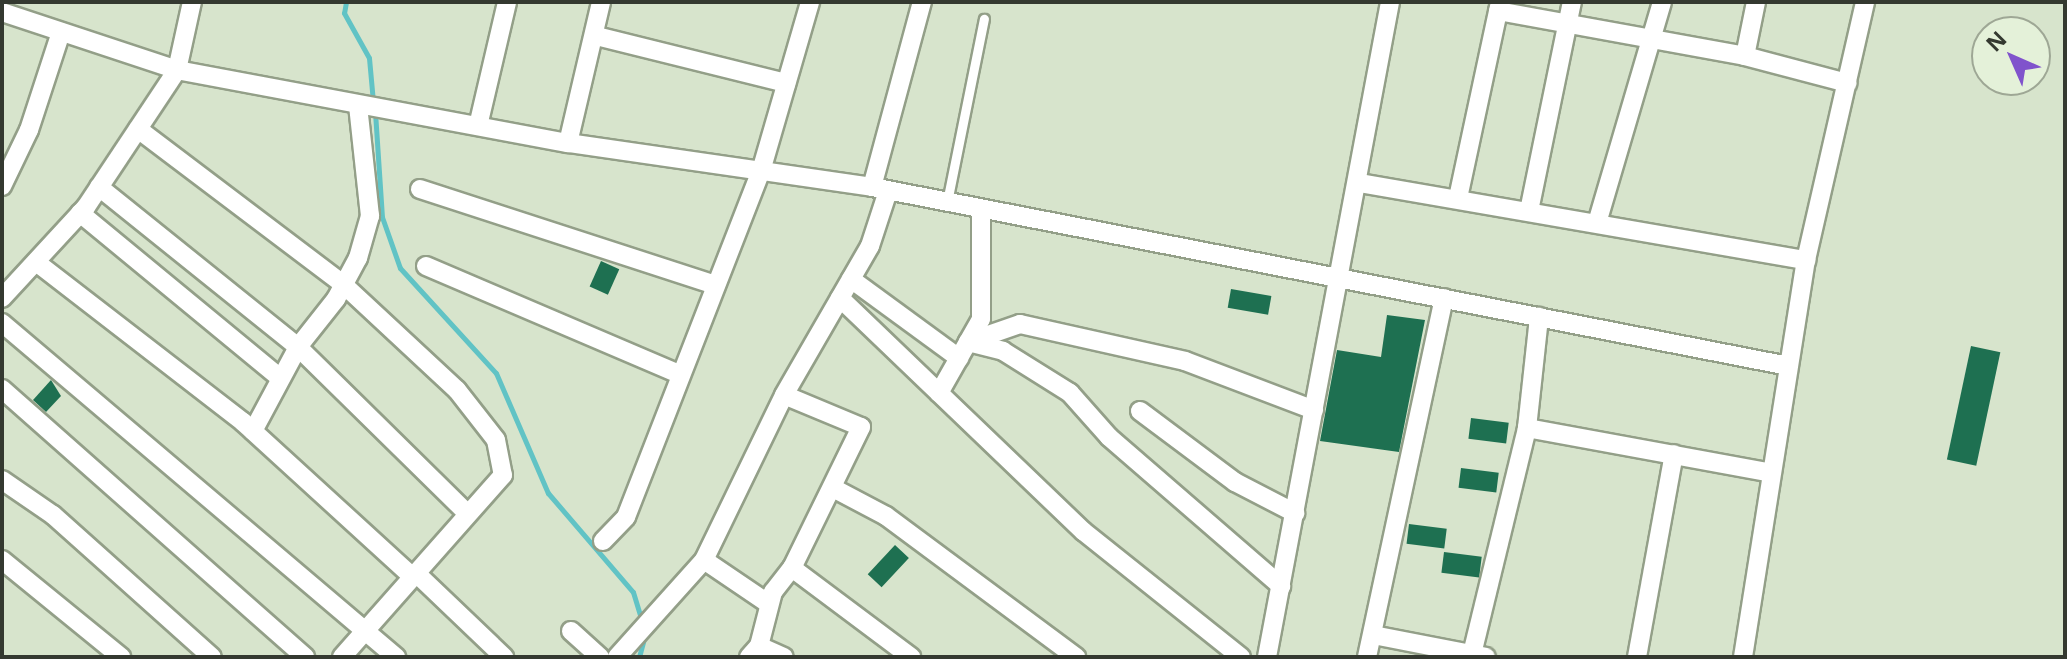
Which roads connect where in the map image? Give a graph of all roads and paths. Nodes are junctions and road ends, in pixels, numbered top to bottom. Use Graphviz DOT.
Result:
graph roads {
  1 [pos="192,2"];
  2 [pos="507,2"];
  3 [pos="601,2"];
  4 [pos="810,2"];
  5 [pos="922,2"];
  6 [pos="1390,2"];
  7 [pos="1572,2"];
  8 [pos="1662,2"];
  9 [pos="1756,2"];
  10 [pos="1865,2"];
  11 [pos="1499,7"];
  12 [pos="2,12"];
  13 [pos="984,19"];
  14 [pos="1567,24"];
  15 [pos="61,32"];
  16 [pos="596,36"];
  17 [pos="1654,40"];
  18 [pos="1745,56"];
  19 [pos="177,70"];
  20 [pos="786,83"];
  21 [pos="1847,83"];
  22 [pos="369,108"];
  23 [pos="478,126"];
  24 [pos="138,129"];
  25 [pos="568,143"];
  26 [pos="761,171"];
  27 [pos="1359,183"];
  28 [pos="2,186"];
  29 [pos="99,187"];
  30 [pos="420,189"];
  31 [pos="880,189"];
  32 [pos="1458,198"];
  33 [pos="947,202"];
  34 [pos="981,209"];
  35 [pos="1529,211"];
  36 [pos="80,213"];
  37 [pos="1597,223"];
  38 [pos="1806,260"];
  39 [pos="36,262"];
  40 [pos="426,266"];
  41 [pos="851,279"];
  42 [pos="1339,279"];
  43 [pos="344,285"];
  44 [pos="716,285"];
  45 [pos="2,298"];
  46 [pos="840,298"];
  47 [pos="1444,298"];
  48 [pos="1539,317"];
  49 [pos="2,323"];
  50 [pos="298,347"];
  51 [pos="964,350"];
  52 [pos="1789,366"];
  53 [pos="681,375"];
  54 [pos="280,378"];
  55 [pos="2,389"];
  56 [pos="939,393"];
  57 [pos="784,395"];
  58 [pos="1314,410"];
  59 [pos="1140,411"];
  60 [pos="1527,428"];
  61 [pos="253,431"];
  62 [pos="1674,454"];
  63 [pos="1771,473"];
  64 [pos="2,480"];
  65 [pos="833,488"];
  66 [pos="1295,513"];
  67 [pos="468,514"];
  68 [pos="603,541"];
  69 [pos="2,560"];
  70 [pos="704,560"];
  71 [pos="792,568"];
  72 [pos="414,575"];
  73 [pos="1281,586"];
  74 [pos="769,604"];
  75 [pos="366,630"];
  76 [pos="571,631"];
  77 [pos="1373,635"];
  78 [pos="754,651"];
  79 [pos="1479,656"];
  80 [pos="121,657"];
  81 [pos="212,657"];
  82 [pos="305,657"];
  83 [pos="342,657"];
  84 [pos="396,657"];
  85 [pos="504,657"];
  86 [pos="600,657"];
  87 [pos="617,657"];
  88 [pos="784,657"];
  89 [pos="911,657"];
  90 [pos="1076,657"];
  91 [pos="1241,657"];
  92 [pos="1267,657"];
  93 [pos="1367,657"];
  94 [pos="1637,657"];
  95 [pos="1743,657"];
  1 -- 19 [label="street"];
  2 -- 23 [label="street"];
  3 -- 16 [label="street"];
  4 -- 20 [label="street"];
  5 -- 31 [label="street"];
  6 -- 27 [label="street"];
  7 -- 14 [label="street"];
  8 -- 17 [label="street"];
  9 -- 18 [label="street"];
  10 -- 21 [label="street"];
  11 -- 14 [label="street"];
  11 -- 32 [label="street"];
  12 -- 15 [label="street"];
  13 -- 33 [label="lane"];
  14 -- 17 [label="street"];
  14 -- 35 [label="street"];
  15 -- 19 [label="street"];
  15 -- 28 [label="street"];
  16 -- 20 [label="street"];
  16 -- 25 [label="street"];
  17 -- 18 [label="street"];
  17 -- 37 [label="street"];
  18 -- 21 [label="street"];
  19 -- 22 [label="street"];
  19 -- 24 [label="street"];
  20 -- 26 [label="street"];
  21 -- 38 [label="street"];
  22 -- 23 [label="street"];
  22 -- 43 [label="street"];
  23 -- 25 [label="street"];
  24 -- 29 [label="street"];
  24 -- 43 [label="street"];
  25 -- 26 [label="street"];
  26 -- 31 [label="street"];
  26 -- 44 [label="street"];
  27 -- 32 [label="street"];
  27 -- 42 [label="street"];
  29 -- 36 [label="street"];
  29 -- 50 [label="street"];
  30 -- 44 [label="street"];
  31 -- 33 [label="street"];
  31 -- 41 [label="street"];
  32 -- 35 [label="street"];
  33 -- 34 [label="street"];
  34 -- 42 [label="street"];
  34 -- 51 [label="street"];
  35 -- 37 [label="street"];
  36 -- 39 [label="street"];
  36 -- 54 [label="street"];
  37 -- 38 [label="street"];
  38 -- 52 [label="street"];
  39 -- 45 [label="street"];
  39 -- 61 [label="street"];
  40 -- 53 [label="street"];
  41 -- 46 [label="street"];
  41 -- 51 [label="street"];
  42 -- 47 [label="street"];
  42 -- 58 [label="street"];
  43 -- 50 [label="street"];
  43 -- 67 [label="street"];
  44 -- 53 [label="street"];
  46 -- 56 [label="street"];
  46 -- 57 [label="street"];
  47 -- 48 [label="street"];
  47 -- 77 [label="street"];
  48 -- 52 [label="street"];
  48 -- 60 [label="street"];
  49 -- 75 [label="street"];
  50 -- 54 [label="street"];
  50 -- 67 [label="street"];
  51 -- 56 [label="street"];
  51 -- 58 [label="street"];
  51 -- 73 [label="street"];
  52 -- 63 [label="street"];
  53 -- 68 [label="street"];
  54 -- 61 [label="street"];
  55 -- 82 [label="street"];
  56 -- 91 [label="street"];
  57 -- 65 [label="street"];
  57 -- 70 [label="street"];
  58 -- 66 [label="street"];
  59 -- 66 [label="street"];
  60 -- 62 [label="street"];
  60 -- 79 [label="street"];
  61 -- 72 [label="street"];
  62 -- 63 [label="street"];
  62 -- 94 [label="street"];
  63 -- 95 [label="street"];
  64 -- 81 [label="street"];
  65 -- 71 [label="street"];
  65 -- 90 [label="street"];
  66 -- 73 [label="street"];
  67 -- 72 [label="street"];
  69 -- 80 [label="street"];
  70 -- 74 [label="street"];
  70 -- 87 [label="street"];
  71 -- 74 [label="street"];
  71 -- 89 [label="street"];
  72 -- 75 [label="street"];
  72 -- 85 [label="street"];
  73 -- 92 [label="street"];
  74 -- 78 [label="street"];
  75 -- 83 [label="street"];
  75 -- 84 [label="street"];
  76 -- 86 [label="street"];
  77 -- 79 [label="street"];
  77 -- 93 [label="street"];
  78 -- 88 [label="street"];
}
